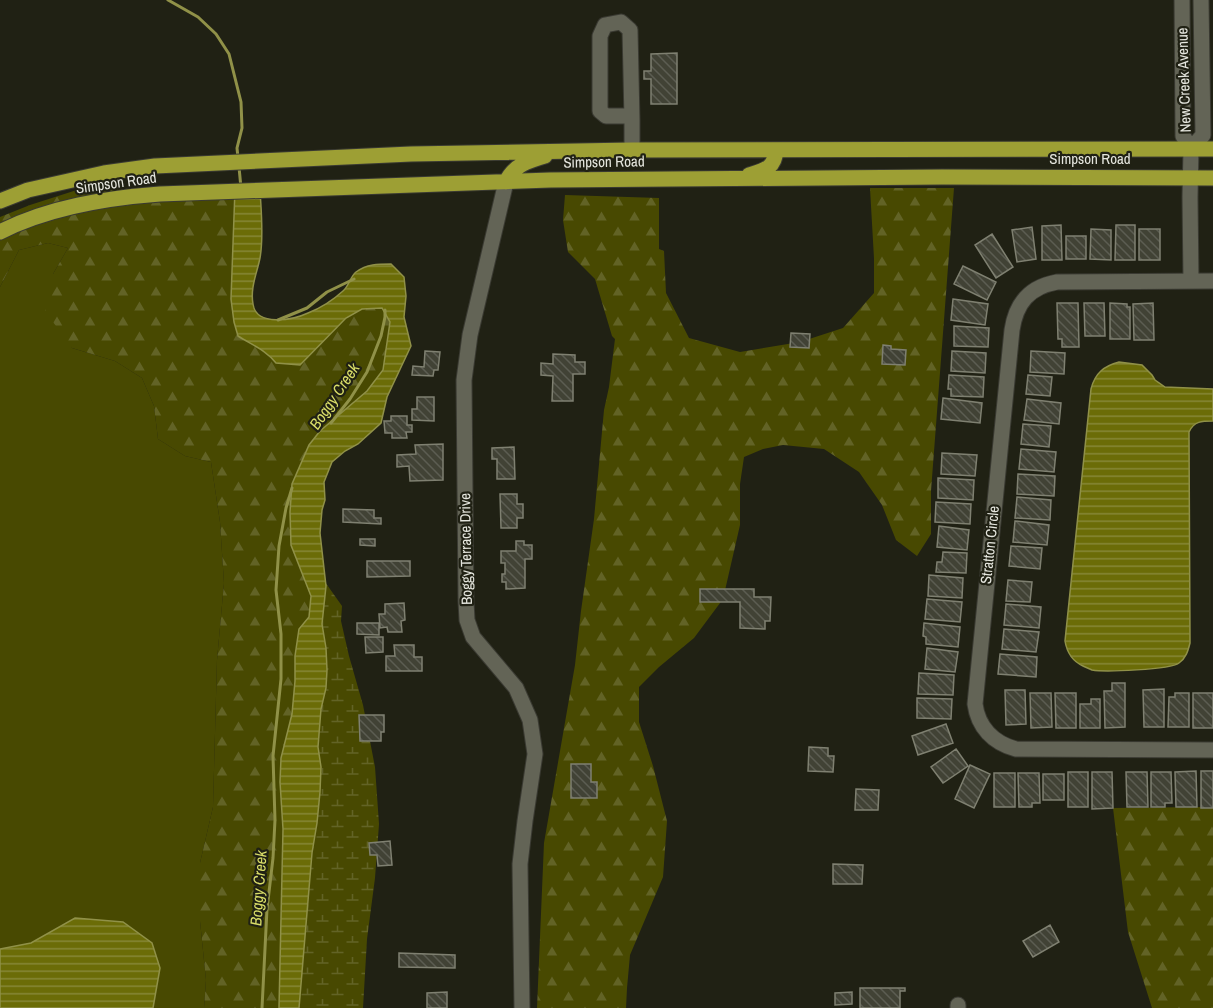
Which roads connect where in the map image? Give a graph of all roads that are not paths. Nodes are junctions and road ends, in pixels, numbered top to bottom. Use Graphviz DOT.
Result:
graph roads {
  1 [pos="1182,0"];
  2 [pos="1201,0"];
  3 [pos="632,116"];
  4 [pos="1191,149"];
  5 [pos="1213,149"];
  6 [pos="575,150"];
  7 [pos="632,150"];
  8 [pos="776,150"];
  9 [pos="1191,171"];
  10 [pos="1213,178"];
  11 [pos="734,179"];
  12 [pos="506,182"];
  13 [pos="0,201"];
  14 [pos="0,232"];
  15 [pos="1191,281"];
  16 [pos="1213,281"];
  17 [pos="1213,750"];
  18 [pos="522,1008"];
  1 -- 4 [label="street, New Creek Avenue"];
  2 -- 4 [label="street, New Creek Avenue"];
  3 -- 3 [label="street"];
  3 -- 7 [label="street"];
  4 -- 5 [label="main road, Simpson Road"];
  4 -- 8 [label="main road, Simpson Road"];
  4 -- 9 [label="street"];
  6 -- 7 [label="main road, Simpson Road"];
  6 -- 12 [label="main road"];
  6 -- 13 [label="main road, Simpson Road"];
  7 -- 8 [label="main road, Simpson Road"];
  8 -- 11 [label="main road"];
  9 -- 10 [label="main road, Simpson Road"];
  9 -- 11 [label="main road, Simpson Road"];
  9 -- 15 [label="street"];
  11 -- 12 [label="main road, Simpson Road"];
  12 -- 14 [label="main road, Simpson Road"];
  12 -- 18 [label="street, Boggy Terrace Drive"];
  15 -- 16 [label="street, Stratton Circle"];
  15 -- 17 [label="street, Stratton Circle"];
}
